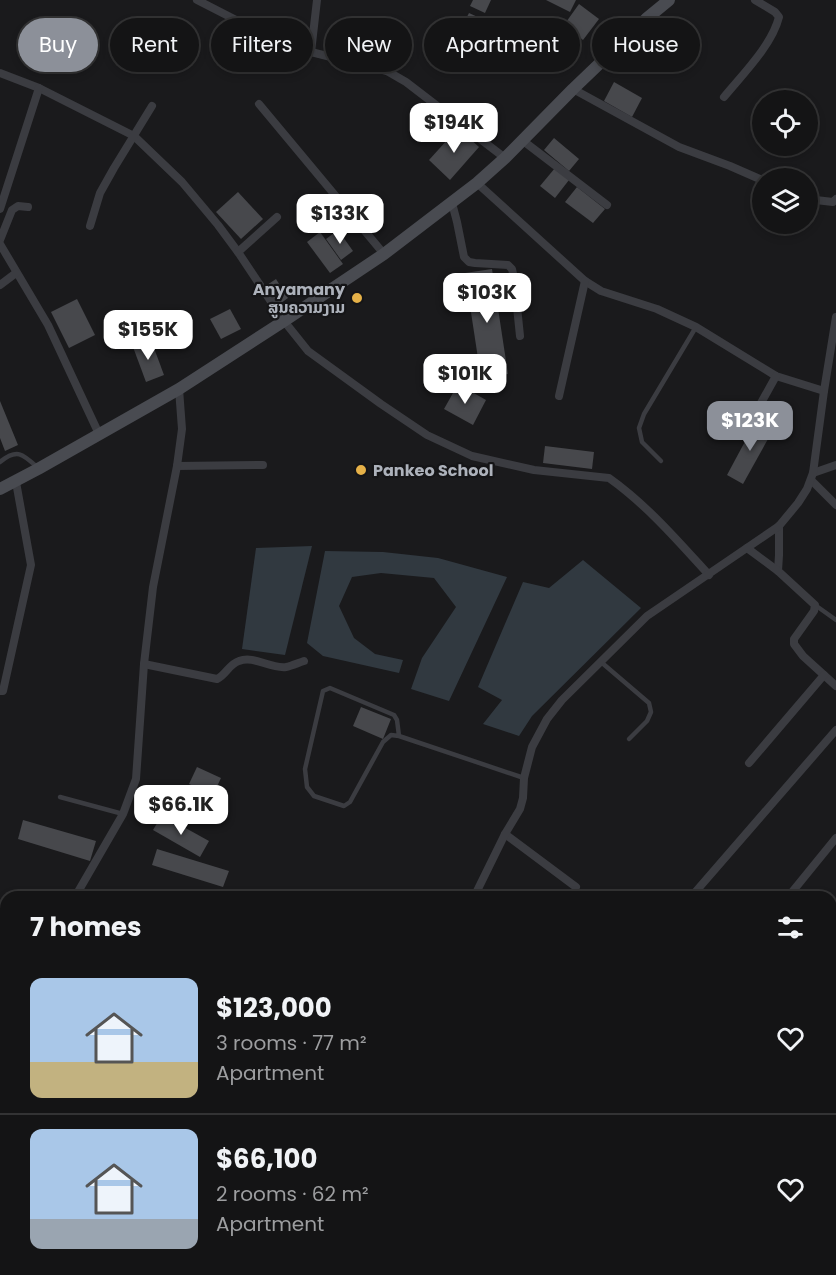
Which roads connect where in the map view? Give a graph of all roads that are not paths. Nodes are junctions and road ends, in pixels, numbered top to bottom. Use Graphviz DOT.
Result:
graph roads {
  1 [pos="197,0"];
  2 [pos="317,0"];
  3 [pos="669,0"];
  4 [pos="755,0"];
  5 [pos="232,18"];
  6 [pos="647,18"];
  7 [pos="313,35"];
  8 [pos="592,71"];
  9 [pos="389,72"];
  10 [pos="0,73"];
  11 [pos="39,88"];
  12 [pos="573,89"];
  13 [pos="724,97"];
  14 [pos="259,104"];
  15 [pos="152,106"];
  16 [pos="134,136"];
  17 [pos="522,140"];
  18 [pos="505,158"];
  19 [pos="752,176"];
  20 [pos="477,183"];
  21 [pos="836,199"];
  22 [pos="818,200"];
  23 [pos="452,203"];
  24 [pos="607,205"];
  25 [pos="28,207"];
  26 [pos="0,209"];
  27 [pos="278,217"];
  28 [pos="90,226"];
  29 [pos="0,242"];
  30 [pos="238,252"];
  31 [pos="384,254"];
  32 [pos="16,273"];
  33 [pos="585,281"];
  34 [pos="0,285"];
  35 [pos="836,317"];
  36 [pos="284,321"];
  37 [pos="696,327"];
  38 [pos="520,336"];
  39 [pos="776,376"];
  40 [pos="179,389"];
  41 [pos="824,391"];
  42 [pos="559,396"];
  43 [pos="751,421"];
  44 [pos="99,434"];
  45 [pos="661,461"];
  46 [pos="0,462"];
  47 [pos="263,465"];
  48 [pos="836,465"];
  49 [pos="177,466"];
  50 [pos="39,469"];
  51 [pos="813,477"];
  52 [pos="16,482"];
  53 [pos="0,489"];
  54 [pos="836,505"];
  55 [pos="779,526"];
  56 [pos="747,548"];
  57 [pos="778,571"];
  58 [pos="709,575"];
  59 [pos="815,605"];
  60 [pos="836,620"];
  61 [pos="304,661"];
  62 [pos="601,662"];
  63 [pos="144,664"];
  64 [pos="824,675"];
  65 [pos="836,686"];
  66 [pos="0,691"];
  67 [pos="836,730"];
  68 [pos="399,736"];
  69 [pos="628,740"];
  70 [pos="749,763"];
  71 [pos="524,778"];
  72 [pos="60,797"];
  73 [pos="123,814"];
  74 [pos="505,834"];
  75 [pos="836,838"];
  76 [pos="576,887"];
  77 [pos="78,891"];
  78 [pos="477,891"];
  79 [pos="696,891"];
  80 [pos="793,891"];
  1 -- 5 [label="street"];
  2 -- 7 [label="street"];
  3 -- 6 [label="main road"];
  4 -- 13 [label="street"];
  8 -- 12 [label="main road"];
  9 -- 18 [label="street"];
  10 -- 11 [label="street"];
  11 -- 16 [label="street"];
  11 -- 26 [label="street"];
  12 -- 17 [label="main road"];
  12 -- 19 [label="street"];
  14 -- 31 [label="street"];
  15 -- 16 [label="street"];
  16 -- 28 [label="street"];
  16 -- 30 [label="street"];
  17 -- 18 [label="main road"];
  17 -- 24 [label="street"];
  18 -- 20 [label="main road"];
  20 -- 23 [label="main road"];
  20 -- 33 [label="street"];
  21 -- 22 [label="street"];
  23 -- 31 [label="main road"];
  23 -- 38 [label="street"];
  25 -- 29 [label="street"];
  27 -- 30 [label="street"];
  29 -- 32 [label="street"];
  30 -- 36 [label="street"];
  31 -- 36 [label="main road"];
  32 -- 34 [label="street"];
  32 -- 44 [label="street"];
  33 -- 37 [label="street"];
  33 -- 42 [label="street"];
  35 -- 41 [label="street"];
  36 -- 40 [label="main road"];
  36 -- 58 [label="street"];
  37 -- 39 [label="street"];
  37 -- 45 [label="lane"];
  39 -- 41 [label="street"];
  39 -- 43 [label="street"];
  40 -- 44 [label="main road"];
  40 -- 49 [label="street"];
  41 -- 51 [label="street"];
  44 -- 50 [label="main road"];
  46 -- 50 [label="lane"];
  47 -- 49 [label="street"];
  48 -- 51 [label="street"];
  49 -- 63 [label="street"];
  50 -- 52 [label="main road"];
  51 -- 54 [label="street"];
  51 -- 55 [label="street"];
  52 -- 53 [label="main road"];
  52 -- 66 [label="street"];
  55 -- 56 [label="street"];
  55 -- 57 [label="street"];
  56 -- 57 [label="street"];
  56 -- 58 [label="street"];
  57 -- 59 [label="street"];
  58 -- 62 [label="street"];
  59 -- 60 [label="lane"];
  59 -- 64 [label="street"];
  61 -- 63 [label="street"];
  62 -- 69 [label="lane"];
  62 -- 71 [label="street"];
  63 -- 73 [label="street"];
  64 -- 65 [label="street"];
  64 -- 70 [label="street"];
  67 -- 79 [label="street"];
  68 -- 68 [label="lane"];
  68 -- 71 [label="lane"];
  71 -- 74 [label="street"];
  72 -- 73 [label="lane"];
  73 -- 77 [label="street"];
  74 -- 76 [label="street"];
  74 -- 78 [label="street"];
  75 -- 80 [label="street"];
}
